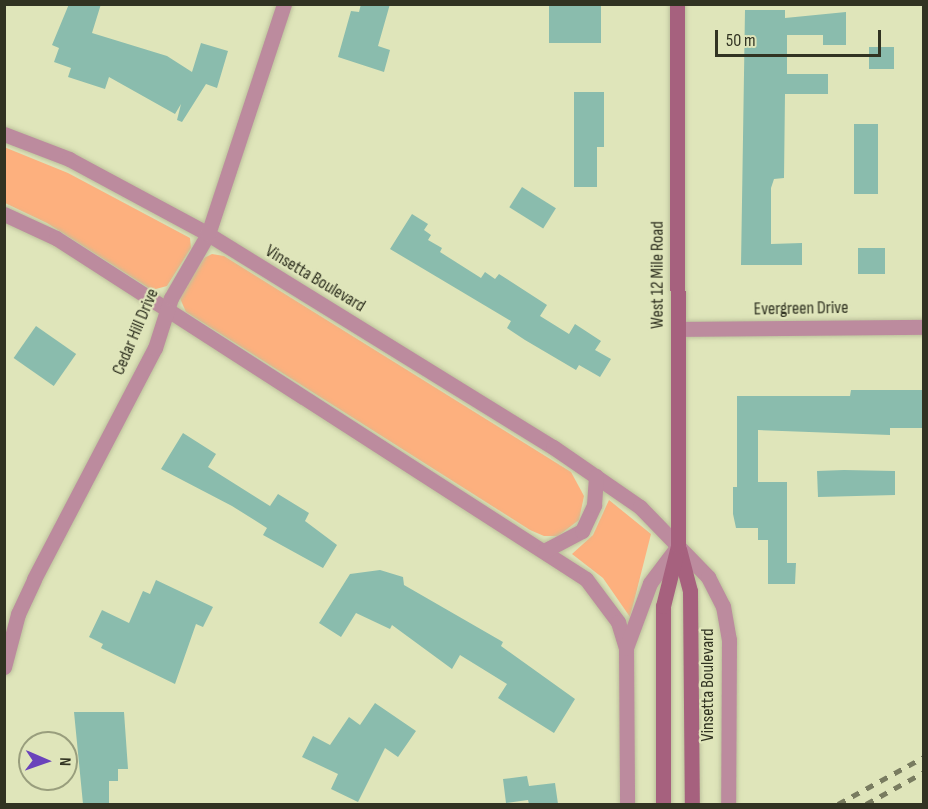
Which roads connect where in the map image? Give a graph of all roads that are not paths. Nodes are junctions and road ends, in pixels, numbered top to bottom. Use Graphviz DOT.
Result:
graph roads {
  1 [pos="284,4"];
  2 [pos="676,4"];
  3 [pos="4,135"];
  4 [pos="4,214"];
  5 [pos="208,234"];
  6 [pos="167,308"];
  7 [pos="924,327"];
  8 [pos="678,329"];
  9 [pos="596,476"];
  10 [pos="678,546"];
  11 [pos="544,551"];
  12 [pos="626,648"];
  13 [pos="4,667"];
  14 [pos="627,804"];
  15 [pos="663,804"];
  16 [pos="692,804"];
  17 [pos="728,804"];
  1 -- 5 [label="street, Cedar Hill Drive"];
  2 -- 8 [label="main road, West 12 Mile Road"];
  3 -- 5 [label="street, Vinsetta Boulevard"];
  4 -- 6 [label="street"];
  5 -- 6 [label="street, Cedar Hill Drive"];
  5 -- 9 [label="street, Vinsetta Boulevard"];
  6 -- 11 [label="street"];
  6 -- 13 [label="street, Cedar Hill Drive"];
  7 -- 8 [label="street, Evergreen Drive"];
  8 -- 10 [label="main road, West 12 Mile Road"];
  9 -- 10 [label="street, Vinsetta Boulevard"];
  9 -- 11 [label="street"];
  10 -- 12 [label="street"];
  10 -- 15 [label="main road, West 12 Mile Road"];
  10 -- 16 [label="main road, West 12 Mile Road"];
  10 -- 17 [label="street, Vinsetta Boulevard"];
  11 -- 12 [label="street"];
  12 -- 14 [label="street"];
}
